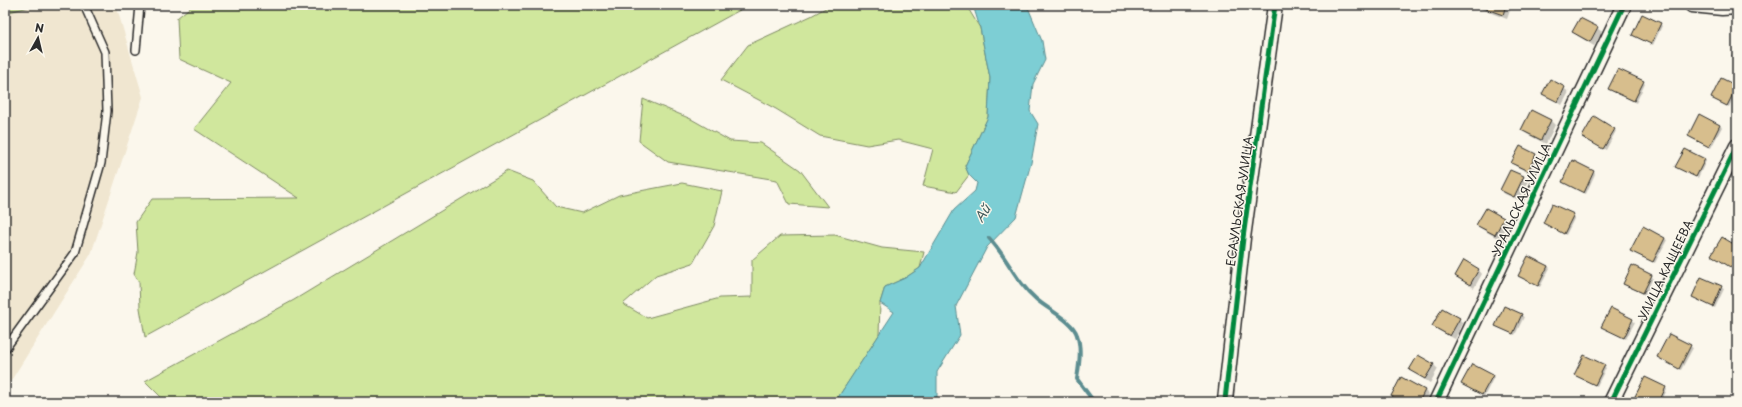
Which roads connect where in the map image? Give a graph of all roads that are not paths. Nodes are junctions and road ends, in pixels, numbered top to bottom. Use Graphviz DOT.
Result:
graph roads {
  1 [pos="84,5"];
  2 [pos="140,5"];
  3 [pos="1275,5"];
  4 [pos="1624,5"];
  5 [pos="1692,5"];
  6 [pos="1737,7"];
  7 [pos="136,50"];
  8 [pos="1737,146"];
  9 [pos="5,349"];
  10 [pos="1227,401"];
  11 [pos="1436,402"];
  12 [pos="1611,402"];
  1 -- 9 [label="lane"];
  2 -- 7 [label="lane"];
  3 -- 10 [label="street, ЕСАУЛЬСКАЯ УЛИЦА"];
  4 -- 11 [label="street, УРАЛЬСКАЯ УЛИЦА"];
  5 -- 6 [label="street"];
  8 -- 12 [label="street, УЛИЦА КАЩЕЕВА"];
}
